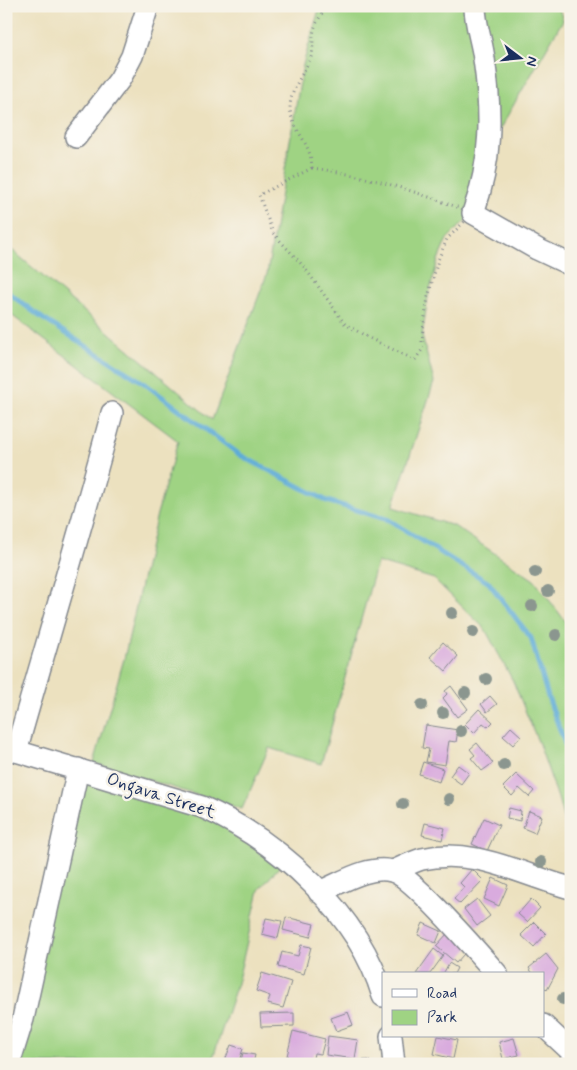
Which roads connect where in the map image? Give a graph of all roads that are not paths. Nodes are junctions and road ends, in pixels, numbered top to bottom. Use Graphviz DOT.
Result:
graph roads {
  1 [pos="148,6"];
  2 [pos="475,6"];
  3 [pos="76,137"];
  4 [pos="571,265"];
  5 [pos="112,413"];
  6 [pos="11,749"];
  7 [pos="78,769"];
  8 [pos="394,871"];
  9 [pos="571,888"];
  10 [pos="319,892"];
  11 [pos="495,972"];
  12 [pos="382,992"];
  13 [pos="544,1026"];
  14 [pos="391,1038"];
  15 [pos="571,1051"];
  16 [pos="9,1064"];
  17 [pos="394,1064"];
  1 -- 3 [label="street"];
  2 -- 4 [label="street"];
  5 -- 6 [label="street"];
  6 -- 7 [label="street, Ongava Street"];
  7 -- 10 [label="street, Ongava Street"];
  7 -- 16 [label="street"];
  8 -- 9 [label="street"];
  8 -- 10 [label="street"];
  8 -- 11 [label="street"];
  10 -- 12 [label="street, Ongava Street"];
  13 -- 15 [label="street"];
  14 -- 17 [label="street"];
}
